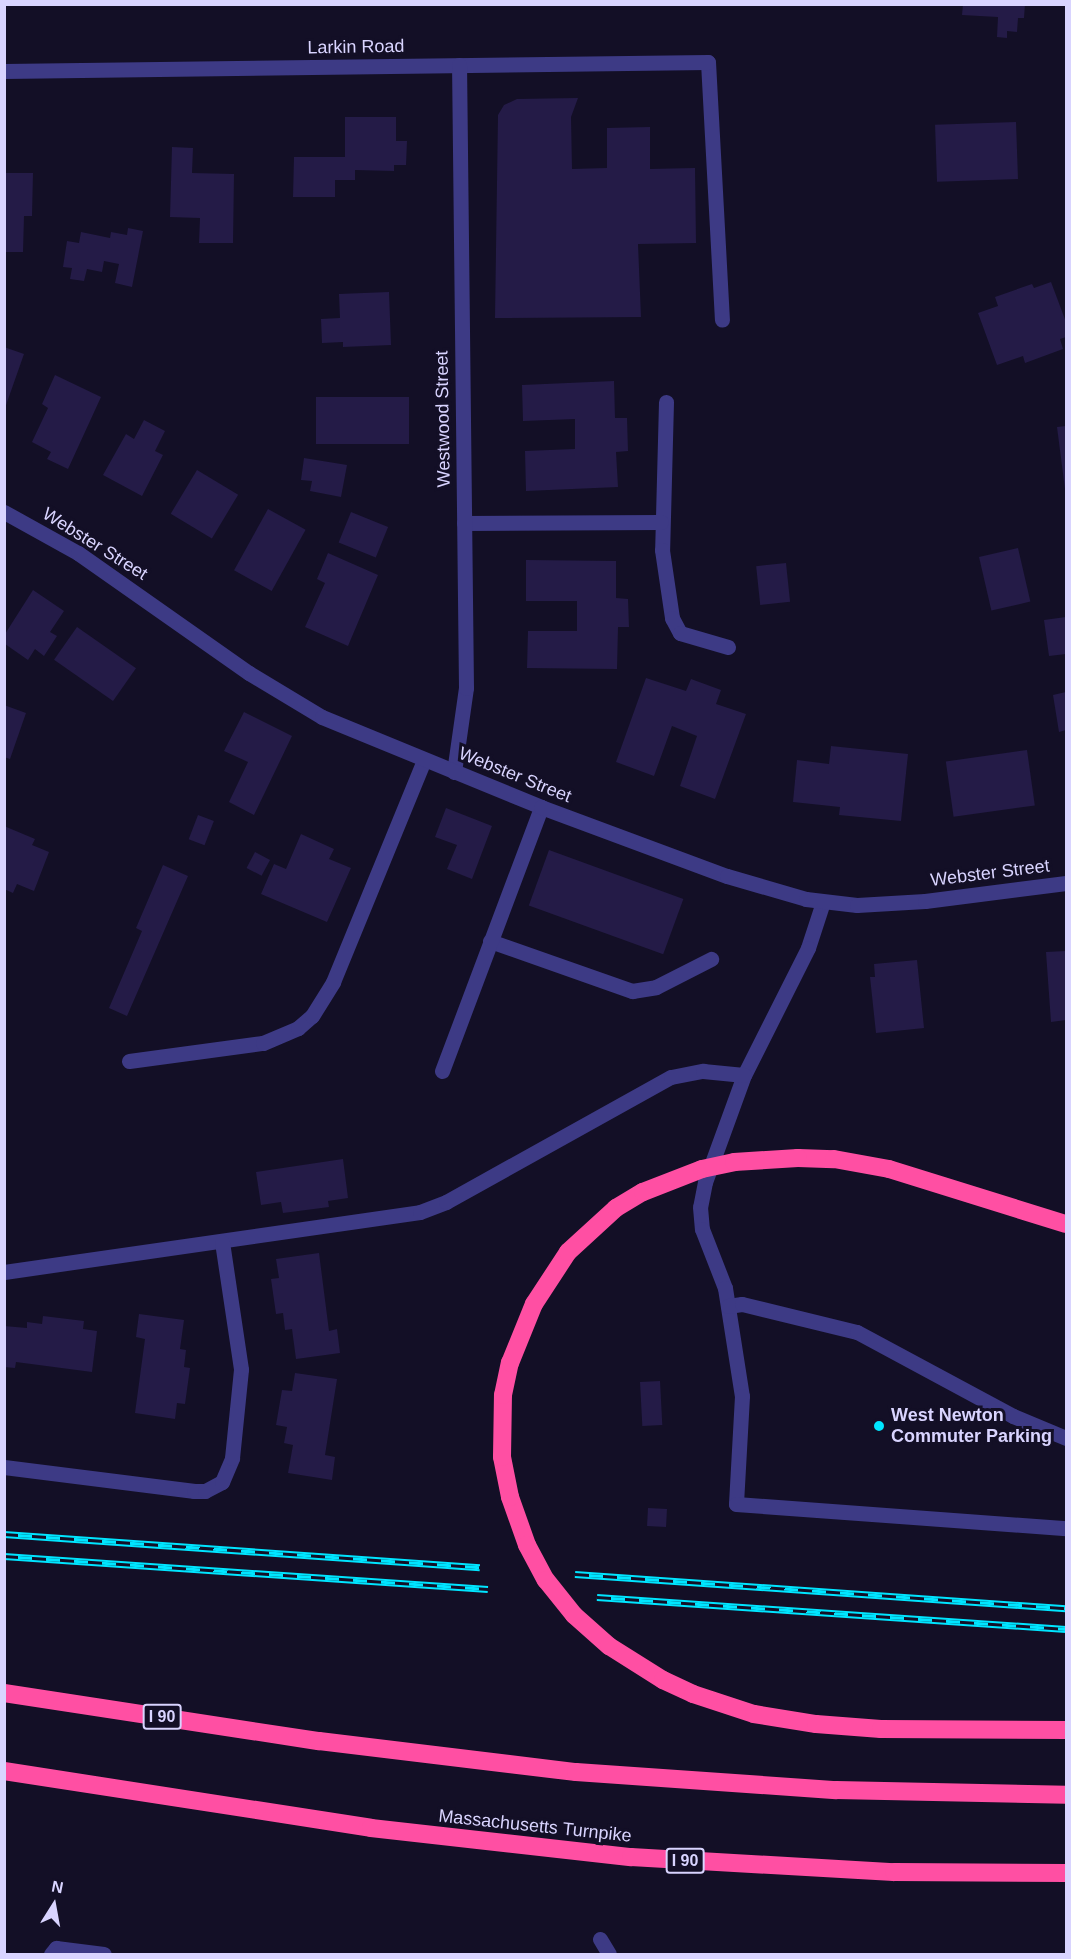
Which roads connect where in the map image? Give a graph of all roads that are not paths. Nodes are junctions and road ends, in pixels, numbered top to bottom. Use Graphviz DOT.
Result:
graph roads {
  1 [pos="459,65"];
  2 [pos="4,71"];
  3 [pos="722,320"];
  4 [pos="666,402"];
  5 [pos="4,512"];
  6 [pos="662,522"];
  7 [pos="464,523"];
  8 [pos="728,647"];
  9 [pos="424,760"];
  10 [pos="454,772"];
  11 [pos="541,807"];
  12 [pos="1066,883"];
  13 [pos="823,902"];
  14 [pos="490,941"];
  15 [pos="711,959"];
  16 [pos="129,1061"];
  17 [pos="442,1071"];
  18 [pos="744,1075"];
  19 [pos="1066,1224"];
  20 [pos="222,1242"];
  21 [pos="4,1272"];
  22 [pos="728,1306"];
  23 [pos="1066,1438"];
  24 [pos="4,1467"];
  25 [pos="1066,1528"];
  26 [pos="4,1693"];
  27 [pos="1066,1730"];
  28 [pos="4,1772"];
  29 [pos="1066,1795"];
  30 [pos="1066,1873"];
  31 [pos="600,1939"];
  32 [pos="51,1954"];
  33 [pos="104,1954"];
  34 [pos="609,1954"];
  1 -- 2 [label="street, Larkin Road"];
  1 -- 3 [label="street, Larkin Road"];
  1 -- 7 [label="street, Westwood Street"];
  4 -- 6 [label="street"];
  5 -- 9 [label="street, Webster Street"];
  6 -- 7 [label="street"];
  6 -- 8 [label="street"];
  7 -- 10 [label="street, Westwood Street"];
  9 -- 10 [label="street, Webster Street"];
  9 -- 16 [label="street"];
  10 -- 11 [label="street, Webster Street"];
  11 -- 13 [label="street, Webster Street"];
  11 -- 14 [label="street"];
  12 -- 13 [label="street, Webster Street"];
  13 -- 18 [label="street"];
  14 -- 15 [label="street"];
  14 -- 17 [label="street"];
  18 -- 20 [label="street"];
  18 -- 22 [label="street"];
  19 -- 27 [label="highway, bridge"];
  20 -- 21 [label="street"];
  20 -- 24 [label="street"];
  22 -- 23 [label="street"];
  22 -- 25 [label="street"];
  26 -- 29 [label="highway, I 90"];
  28 -- 30 [label="highway, Massachusetts Turnpike / I 90"];
  31 -- 34 [label="street"];
  32 -- 33 [label="street"];
}
